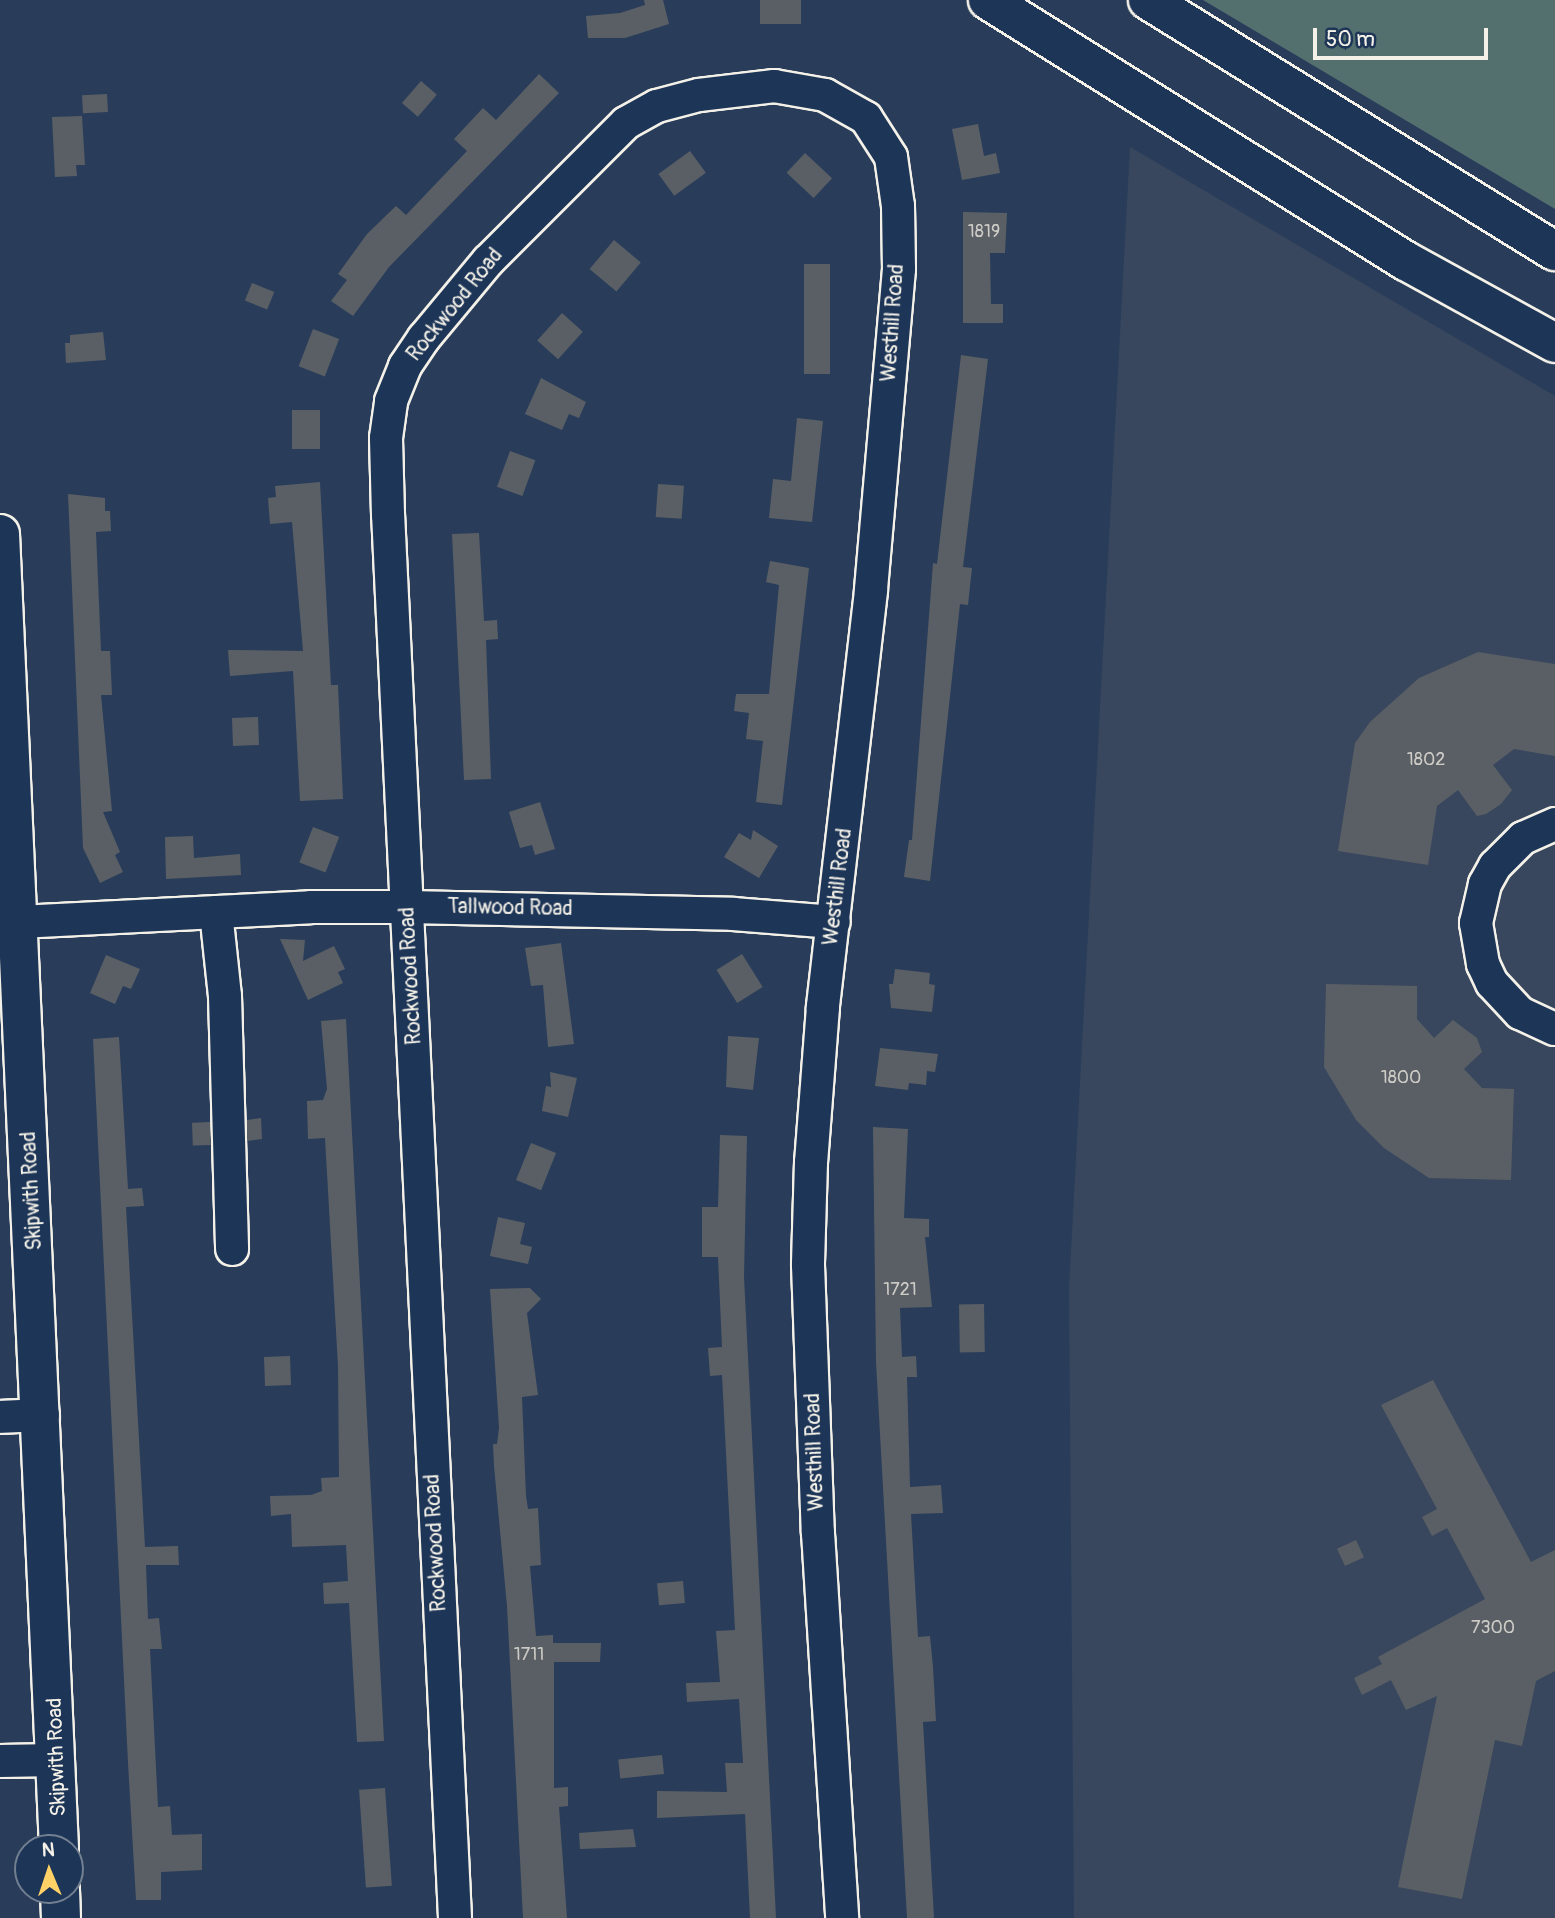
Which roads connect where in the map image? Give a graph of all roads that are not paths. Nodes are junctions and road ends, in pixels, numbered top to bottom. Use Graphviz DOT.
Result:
graph roads {
  1 [pos="988,0"];
  2 [pos="1148,0"];
  3 [pos="626,123"];
  4 [pos="1555,251"];
  5 [pos="1555,344"];
  6 [pos="0,534"];
  7 [pos="5,735"];
  8 [pos="1555,824"];
  9 [pos="408,907"];
  10 [pos="216,912"];
  11 [pos="19,922"];
  12 [pos="834,922"];
  13 [pos="1555,1029"];
  14 [pos="13,1075"];
  15 [pos="232,1249"];
  16 [pos="43,1415"];
  17 [pos="0,1417"];
  18 [pos="57,1760"];
  19 [pos="0,1761"];
  20 [pos="60,1834"];
  21 [pos="455,1918"];
  22 [pos="842,1918"];
  1 -- 5 [label="main road"];
  2 -- 4 [label="main road"];
  3 -- 9 [label="street, Rockwood Road"];
  3 -- 12 [label="street, Westhill Road"];
  6 -- 7 [label="main road, Skipwith Road"];
  7 -- 11 [label="main road, Skipwith Road"];
  8 -- 13 [label="street"];
  9 -- 10 [label="street, Tallwood Road"];
  9 -- 12 [label="street, Tallwood Road"];
  9 -- 21 [label="street, Rockwood Road"];
  10 -- 11 [label="street, Tallwood Road"];
  10 -- 15 [label="street"];
  11 -- 14 [label="main road, Skipwith Road"];
  12 -- 22 [label="street, Westhill Road"];
  14 -- 16 [label="main road, Skipwith Road"];
  16 -- 17 [label="street"];
  16 -- 18 [label="main road, Skipwith Road"];
  18 -- 19 [label="street"];
  18 -- 20 [label="main road, Skipwith Road"];
}
